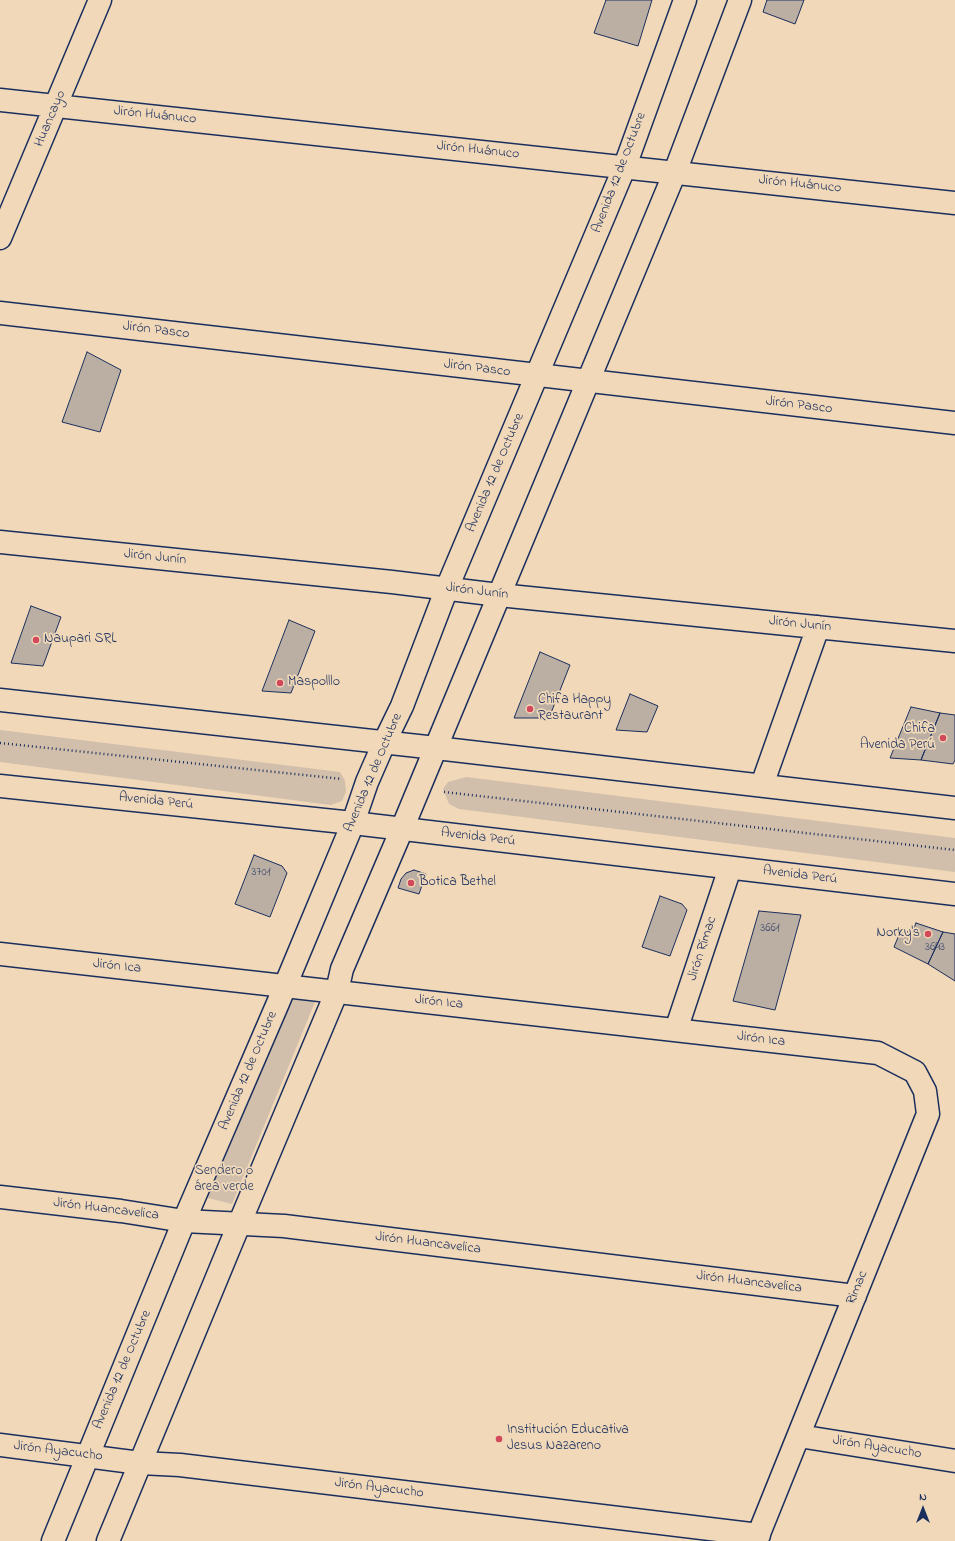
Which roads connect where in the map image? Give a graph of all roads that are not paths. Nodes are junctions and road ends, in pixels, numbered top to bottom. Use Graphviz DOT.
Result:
graph roads {
  1 [pos="100,0"];
  2 [pos="685,0"];
  3 [pos="740,0"];
  4 [pos="0,100"];
  5 [pos="56,106"];
  6 [pos="625,166"];
  7 [pos="675,172"];
  8 [pos="955,203"];
  9 [pos="0,238"];
  10 [pos="0,313"];
  11 [pos="537,375"];
  12 [pos="588,381"];
  13 [pos="955,424"];
  14 [pos="0,542"];
  15 [pos="447,588"];
  16 [pos="499,596"];
  17 [pos="818,627"];
  18 [pos="955,641"];
  19 [pos="0,700"];
  20 [pos="384,743"];
  21 [pos="436,748"];
  22 [pos="762,785"];
  23 [pos="0,786"];
  24 [pos="955,808"];
  25 [pos="353,823"];
  26 [pos="402,829"];
  27 [pos="730,868"];
  28 [pos="955,894"];
  29 [pos="0,954"];
  30 [pos="286,986"];
  31 [pos="337,991"];
  32 [pos="676,1030"];
  33 [pos="878,1053"];
  34 [pos="0,1197"];
  35 [pos="184,1221"];
  36 [pos="239,1223"];
  37 [pos="855,1296"];
  38 [pos="798,1436"];
  39 [pos="0,1445"];
  40 [pos="88,1456"];
  41 [pos="955,1461"];
  42 [pos="140,1463"];
  43 [pos="758,1538"];
  44 [pos="53,1541"];
  45 [pos="108,1541"];
  1 -- 5 [label="street, Huancayo"];
  2 -- 6 [label="street, Avenida 12 de Octubre"];
  3 -- 7 [label="street"];
  4 -- 5 [label="street, Jirón Huánuco"];
  5 -- 6 [label="street, Jirón Huánuco"];
  5 -- 9 [label="street, Huancayo"];
  6 -- 7 [label="street, Jirón Huánuco"];
  6 -- 11 [label="street, Avenida 12 de Octubre"];
  7 -- 8 [label="street, Jirón Huánuco"];
  7 -- 12 [label="street"];
  10 -- 11 [label="street, Jirón Pasco"];
  11 -- 12 [label="street, Jirón Pasco"];
  11 -- 15 [label="street, Avenida 12 de Octubre"];
  12 -- 13 [label="street, Jirón Pasco"];
  12 -- 16 [label="street"];
  14 -- 15 [label="street, Jirón Junín"];
  15 -- 16 [label="street, Jirón Junín"];
  15 -- 20 [label="street, Avenida 12 de Octubre"];
  16 -- 17 [label="street, Jirón Junín"];
  16 -- 21 [label="street"];
  17 -- 18 [label="street, Jirón Junín"];
  17 -- 22 [label="street"];
  19 -- 20 [label="street"];
  20 -- 21 [label="street"];
  20 -- 25 [label="street, Avenida 12 de Octubre"];
  21 -- 22 [label="street"];
  21 -- 26 [label="street"];
  22 -- 24 [label="street"];
  23 -- 25 [label="street, Avenida Perú"];
  25 -- 26 [label="street, Avenida Perú"];
  25 -- 30 [label="street, Avenida 12 de Octubre"];
  26 -- 27 [label="street, Avenida Perú"];
  26 -- 31 [label="street"];
  27 -- 28 [label="street, Avenida Perú"];
  27 -- 32 [label="street, Jirón Rímac"];
  29 -- 30 [label="street, Jirón Ica"];
  30 -- 31 [label="street, Jirón Ica"];
  30 -- 35 [label="street, Avenida 12 de Octubre"];
  31 -- 32 [label="street, Jirón Ica"];
  31 -- 36 [label="street"];
  32 -- 33 [label="street, Jirón Ica"];
  33 -- 37 [label="street, Rimac"];
  34 -- 35 [label="street, Jirón Huancavelica"];
  35 -- 36 [label="street, Jirón Huancavelica"];
  35 -- 40 [label="street, Avenida 12 de Octubre"];
  36 -- 37 [label="street, Jirón Huancavelica"];
  36 -- 42 [label="street"];
  37 -- 38 [label="street, Rimac"];
  38 -- 41 [label="street, Jirón Ayacucho"];
  38 -- 43 [label="street, Rimac"];
  39 -- 40 [label="street, Jirón Ayacucho"];
  40 -- 42 [label="street, Jirón Ayacucho"];
  40 -- 44 [label="street, Avenida 12 de Octubre"];
  42 -- 43 [label="street, Jirón Ayacucho"];
  42 -- 45 [label="street"];
}
